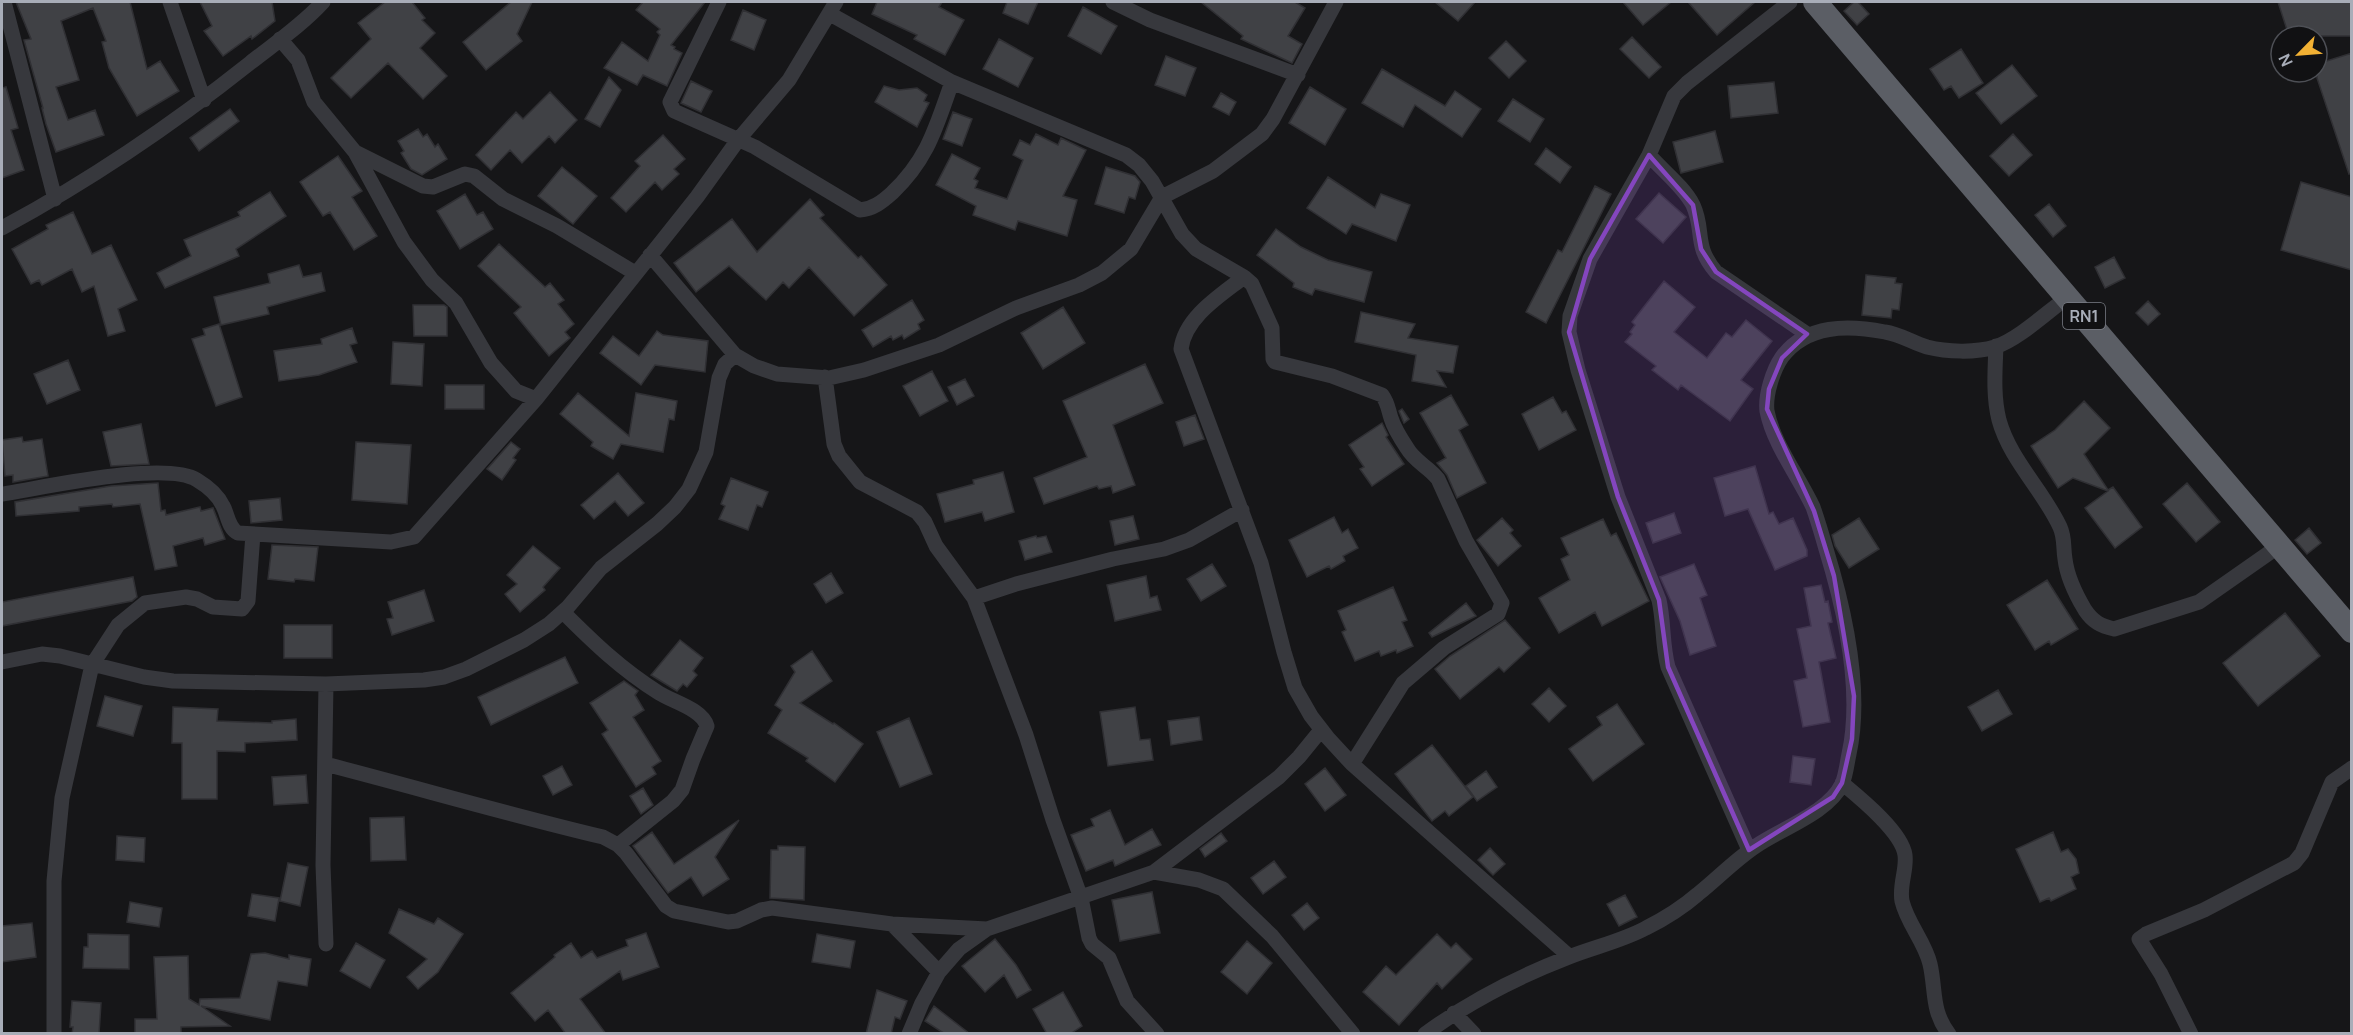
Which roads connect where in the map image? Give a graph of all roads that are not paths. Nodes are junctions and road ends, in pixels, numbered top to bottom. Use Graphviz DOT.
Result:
graph roads {
  1 [pos="4,2"];
  2 [pos="170,2"];
  3 [pos="323,2"];
  4 [pos="719,2"];
  5 [pos="1113,2"];
  6 [pos="1336,2"];
  7 [pos="1790,2"];
  8 [pos="1815,2"];
  9 [pos="833,8"];
  10 [pos="280,39"];
  11 [pos="1298,75"];
  12 [pos="952,82"];
  13 [pos="204,100"];
  14 [pos="738,140"];
  15 [pos="355,152"];
  16 [pos="1649,155"];
  17 [pos="1162,197"];
  18 [pos="55,199"];
  19 [pos="2,228"];
  20 [pos="650,255"];
  21 [pos="635,273"];
  22 [pos="1244,277"];
  23 [pos="2068,297"];
  24 [pos="1807,334"];
  25 [pos="1996,346"];
  26 [pos="735,355"];
  27 [pos="825,377"];
  28 [pos="536,399"];
  29 [pos="2,494"];
  30 [pos="1242,510"];
  31 [pos="253,534"];
  32 [pos="2279,546"];
  33 [pos="974,598"];
  34 [pos="563,612"];
  35 [pos="2352,631"];
  36 [pos="2,662"];
  37 [pos="92,665"];
  38 [pos="326,684"];
  39 [pos="1321,730"];
  40 [pos="325,764"];
  41 [pos="1352,764"];
  42 [pos="2352,768"];
  43 [pos="1842,783"];
  44 [pos="618,845"];
  45 [pos="1749,850"];
  46 [pos="1154,872"];
  47 [pos="1081,898"];
  48 [pos="892,924"];
  49 [pos="987,929"];
  50 [pos="326,944"];
  51 [pos="1569,956"];
  52 [pos="939,972"];
  53 [pos="1454,1013"];
  54 [pos="54,1034"];
  55 [pos="909,1034"];
  56 [pos="1157,1034"];
  57 [pos="1353,1034"];
  58 [pos="1425,1034"];
  59 [pos="1474,1034"];
  60 [pos="1949,1034"];
  61 [pos="2190,1034"];
  1 -- 18 [label="street"];
  2 -- 13 [label="street"];
  3 -- 10 [label="street"];
  4 -- 14 [label="street"];
  5 -- 11 [label="street"];
  6 -- 11 [label="street"];
  7 -- 16 [label="street"];
  8 -- 23 [label="highway, RN1"];
  9 -- 12 [label="street"];
  9 -- 14 [label="street"];
  10 -- 13 [label="street"];
  10 -- 15 [label="street"];
  11 -- 17 [label="street"];
  12 -- 14 [label="street"];
  12 -- 17 [label="street"];
  13 -- 18 [label="street"];
  14 -- 20 [label="street"];
  15 -- 21 [label="street"];
  15 -- 28 [label="street"];
  16 -- 24 [label="street"];
  16 -- 45 [label="street"];
  17 -- 22 [label="street"];
  17 -- 27 [label="street"];
  18 -- 19 [label="street"];
  20 -- 21 [label="street"];
  20 -- 26 [label="street"];
  21 -- 28 [label="street"];
  22 -- 30 [label="street"];
  22 -- 41 [label="street"];
  23 -- 25 [label="street"];
  23 -- 32 [label="highway, RN1"];
  24 -- 25 [label="street"];
  24 -- 43 [label="street"];
  25 -- 32 [label="street"];
  26 -- 27 [label="street"];
  26 -- 34 [label="street"];
  27 -- 33 [label="street"];
  28 -- 31 [label="street"];
  29 -- 31 [label="street"];
  30 -- 33 [label="street"];
  30 -- 39 [label="street"];
  31 -- 37 [label="street"];
  32 -- 35 [label="highway, RN1"];
  33 -- 47 [label="street"];
  34 -- 38 [label="street"];
  34 -- 44 [label="street"];
  36 -- 37 [label="street"];
  37 -- 38 [label="street"];
  37 -- 54 [label="street"];
  38 -- 40 [label="street"];
  39 -- 41 [label="street"];
  39 -- 46 [label="street"];
  40 -- 44 [label="street"];
  40 -- 50 [label="street"];
  41 -- 51 [label="street"];
  42 -- 61 [label="street"];
  43 -- 45 [label="street"];
  43 -- 60 [label="street"];
  44 -- 48 [label="street"];
  45 -- 51 [label="street"];
  46 -- 47 [label="street"];
  46 -- 57 [label="street"];
  47 -- 49 [label="street"];
  47 -- 56 [label="street"];
  48 -- 49 [label="street"];
  48 -- 52 [label="street"];
  49 -- 52 [label="street"];
  51 -- 53 [label="street"];
  52 -- 55 [label="street"];
  53 -- 58 [label="street"];
  53 -- 59 [label="street"];
}
